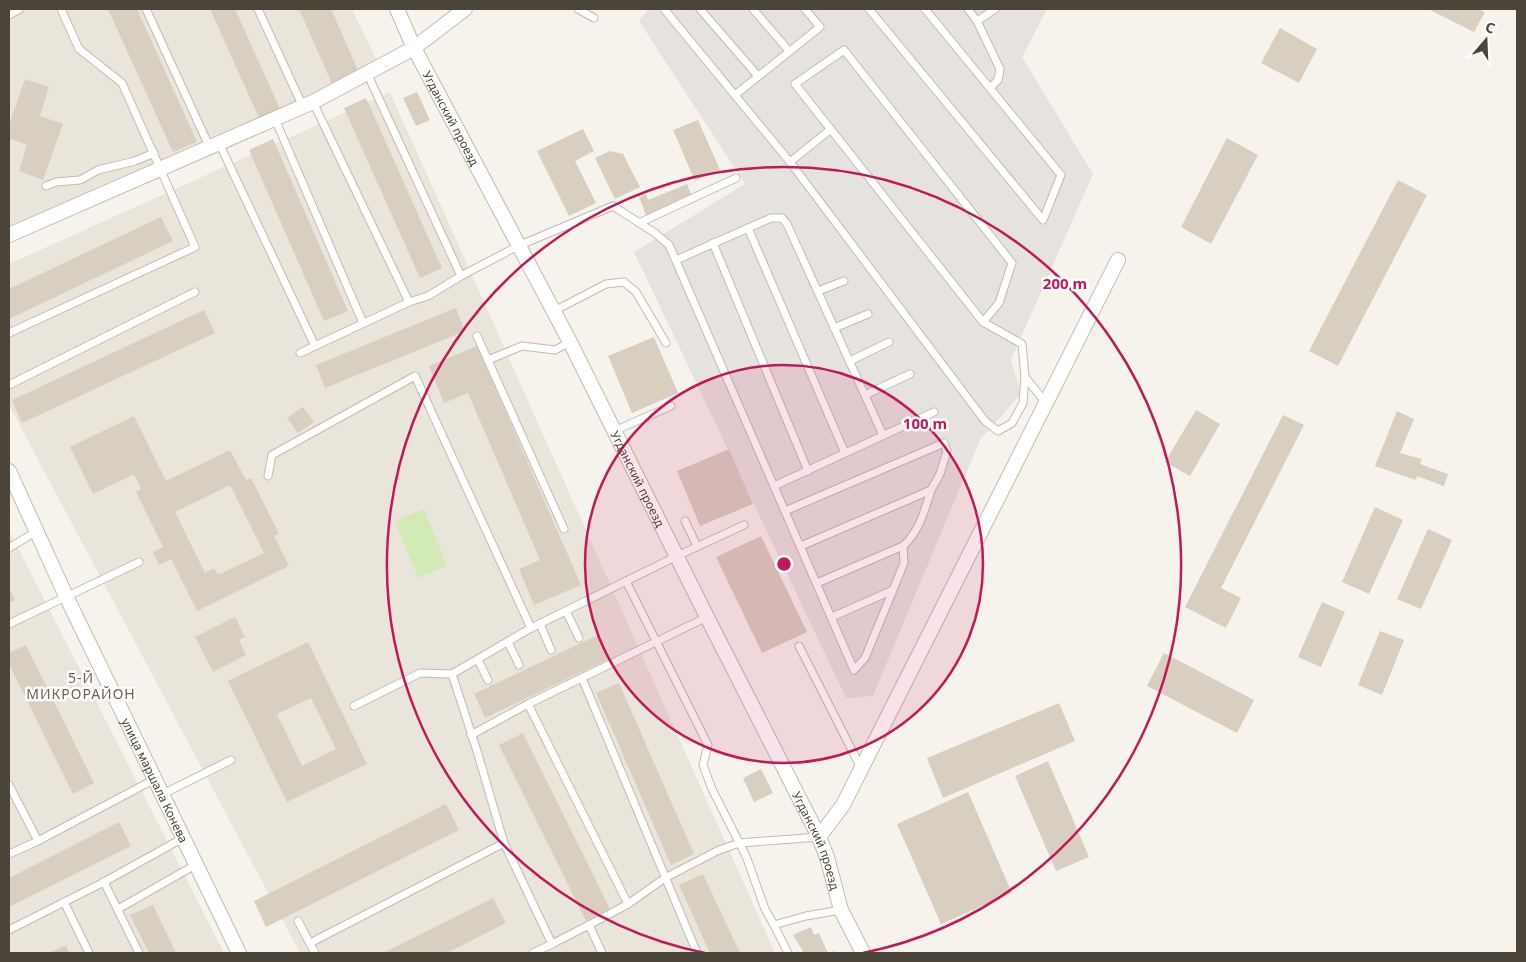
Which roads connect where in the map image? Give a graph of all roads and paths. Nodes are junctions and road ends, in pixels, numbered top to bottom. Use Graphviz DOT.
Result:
graph roads {
  1 [pos="20,9"];
  2 [pos="61,9"];
  3 [pos="146,9"];
  4 [pos="258,9"];
  5 [pos="397,9"];
  6 [pos="466,9"];
  7 [pos="578,9"];
  8 [pos="664,9"];
  9 [pos="700,9"];
  10 [pos="753,9"];
  11 [pos="805,9"];
  12 [pos="869,9"];
  13 [pos="925,9"];
  14 [pos="968,9"];
  15 [pos="996,9"];
  16 [pos="9,15"];
  17 [pos="594,18"];
  18 [pos="977,21"];
  19 [pos="414,48"];
  20 [pos="789,51"];
  21 [pos="367,73"];
  22 [pos="758,76"];
  23 [pos="990,88"];
  24 [pos="734,95"];
  25 [pos="308,105"];
  26 [pos="275,119"];
  27 [pos="830,129"];
  28 [pos="214,146"];
  29 [pos="154,153"];
  30 [pos="790,162"];
  31 [pos="161,169"];
  32 [pos="736,178"];
  33 [pos="46,186"];
  34 [pos="639,223"];
  35 [pos="748,228"];
  36 [pos="9,235"];
  37 [pos="713,243"];
  38 [pos="518,246"];
  39 [pos="676,260"];
  40 [pos="1118,260"];
  41 [pos="461,276"];
  42 [pos="844,281"];
  43 [pos="818,291"];
  44 [pos="195,292"];
  45 [pos="409,302"];
  46 [pos="554,312"];
  47 [pos="868,314"];
  48 [pos="983,322"];
  49 [pos="363,323"];
  50 [pos="834,328"];
  51 [pos="9,333"];
  52 [pos="477,336"];
  53 [pos="570,342"];
  54 [pos="889,342"];
  55 [pos="666,343"];
  56 [pos="315,346"];
  57 [pos="300,353"];
  58 [pos="488,360"];
  59 [pos="850,361"];
  60 [pos="910,374"];
  61 [pos="1025,377"];
  62 [pos="9,385"];
  63 [pos="865,395"];
  64 [pos="1046,403"];
  65 [pos="671,406"];
  66 [pos="934,412"];
  67 [pos="614,431"];
  68 [pos="883,435"];
  69 [pos="845,453"];
  70 [pos="9,471"];
  71 [pos="808,471"];
  72 [pos="268,476"];
  73 [pos="12,485"];
  74 [pos="774,486"];
  75 [pos="931,490"];
  76 [pos="785,511"];
  77 [pos="685,521"];
  78 [pos="744,525"];
  79 [pos="564,529"];
  80 [pos="37,531"];
  81 [pos="697,546"];
  82 [pos="800,546"];
  83 [pos="903,546"];
  84 [pos="9,548"];
  85 [pos="677,556"];
  86 [pos="139,562"];
  87 [pos="626,581"];
  88 [pos="817,583"];
  89 [pos="893,590"];
  90 [pos="66,596"];
  91 [pos="566,611"];
  92 [pos="707,617"];
  93 [pos="832,617"];
  94 [pos="9,624"];
  95 [pos="540,624"];
  96 [pos="531,628"];
  97 [pos="579,638"];
  98 [pos="508,642"];
  99 [pos="656,642"];
  100 [pos="800,646"];
  101 [pos="551,650"];
  102 [pos="478,660"];
  103 [pos="519,665"];
  104 [pos="452,674"];
  105 [pos="582,678"];
  106 [pos="488,680"];
  107 [pos="528,704"];
  108 [pos="354,706"];
  109 [pos="471,735"];
  110 [pos="231,760"];
  111 [pos="861,768"];
  112 [pos="156,779"];
  113 [pos="9,785"];
  114 [pos="162,794"];
  115 [pos="819,837"];
  116 [pos="184,838"];
  117 [pos="38,841"];
  118 [pos="504,843"];
  119 [pos="739,843"];
  120 [pos="9,854"];
  121 [pos="197,864"];
  122 [pos="665,878"];
  123 [pos="104,882"];
  124 [pos="64,902"];
  125 [pos="628,904"];
  126 [pos="118,909"];
  127 [pos="841,910"];
  128 [pos="298,921"];
  129 [pos="589,925"];
  130 [pos="774,925"];
  131 [pos="9,930"];
  132 [pos="310,942"];
  133 [pos="552,944"];
  134 [pos="90,953"];
  135 [pos="139,953"];
  136 [pos="239,953"];
  137 [pos="315,953"];
  138 [pos="533,953"];
  139 [pos="602,953"];
  140 [pos="697,953"];
  141 [pos="788,953"];
  142 [pos="863,953"];
  1 -- 16 [label="lane"];
  2 -- 29 [label="lane"];
  3 -- 28 [label="lane"];
  4 -- 25 [label="lane"];
  5 -- 19 [label="street, Угданский проезд"];
  6 -- 19 [label="street"];
  7 -- 17 [label="lane"];
  8 -- 24 [label="lane"];
  9 -- 22 [label="lane"];
  10 -- 20 [label="lane"];
  11 -- 20 [label="lane"];
  12 -- 23 [label="lane"];
  13 -- 23 [label="lane"];
  14 -- 18 [label="lane"];
  15 -- 18 [label="lane"];
  18 -- 23 [label="lane"];
  19 -- 21 [label="street"];
  19 -- 38 [label="street, Угданский проезд"];
  20 -- 22 [label="lane"];
  21 -- 25 [label="street"];
  21 -- 41 [label="lane"];
  22 -- 24 [label="lane"];
  24 -- 30 [label="lane"];
  25 -- 26 [label="street"];
  25 -- 45 [label="lane"];
  26 -- 28 [label="street"];
  26 -- 49 [label="lane"];
  27 -- 30 [label="lane"];
  27 -- 48 [label="lane"];
  27 -- 48 [label="lane"];
  28 -- 31 [label="street"];
  28 -- 56 [label="lane"];
  29 -- 31 [label="lane"];
  29 -- 33 [label="lane"];
  30 -- 61 [label="lane"];
  31 -- 36 [label="street"];
  31 -- 51 [label="lane"];
  32 -- 34 [label="lane"];
  34 -- 38 [label="lane"];
  34 -- 39 [label="lane"];
  35 -- 37 [label="lane"];
  35 -- 43 [label="lane"];
  35 -- 69 [label="lane"];
  37 -- 39 [label="lane"];
  37 -- 71 [label="lane"];
  38 -- 41 [label="lane"];
  38 -- 46 [label="street, Угданский проезд"];
  39 -- 74 [label="lane"];
  40 -- 64 [label="street"];
  41 -- 45 [label="lane"];
  42 -- 43 [label="lane"];
  43 -- 50 [label="lane"];
  44 -- 62 [label="lane"];
  45 -- 49 [label="lane"];
  46 -- 53 [label="street, Угданский проезд"];
  46 -- 55 [label="lane"];
  47 -- 50 [label="lane"];
  48 -- 61 [label="lane"];
  49 -- 56 [label="lane"];
  50 -- 59 [label="lane"];
  52 -- 58 [label="lane"];
  53 -- 58 [label="lane"];
  53 -- 67 [label="street, Угданский проезд"];
  54 -- 59 [label="lane"];
  56 -- 57 [label="lane"];
  58 -- 79 [label="lane"];
  59 -- 63 [label="lane"];
  60 -- 63 [label="lane"];
  61 -- 64 [label="lane"];
  63 -- 68 [label="lane"];
  64 -- 111 [label="street"];
  65 -- 67 [label="lane"];
  66 -- 68 [label="lane"];
  67 -- 85 [label="street, Угданский проезд"];
  68 -- 69 [label="lane"];
  69 -- 71 [label="lane"];
  70 -- 73 [label="street, улица маршала Конева"];
  71 -- 74 [label="lane"];
  72 -- 96 [label="lane"];
  73 -- 80 [label="street, улица маршала Конева"];
  74 -- 76 [label="lane"];
  75 -- 76 [label="lane"];
  75 -- 82 [label="lane"];
  75 -- 83 [label="lane"];
  76 -- 82 [label="lane"];
  77 -- 81 [label="lane"];
  78 -- 81 [label="lane"];
  80 -- 84 [label="lane"];
  80 -- 90 [label="street, улица маршала Конева"];
  81 -- 85 [label="lane"];
  82 -- 88 [label="lane"];
  83 -- 88 [label="lane"];
  83 -- 89 [label="lane"];
  85 -- 87 [label="lane"];
  85 -- 92 [label="street, Угданский проезд"];
  86 -- 90 [label="lane"];
  87 -- 91 [label="lane"];
  87 -- 99 [label="lane"];
  88 -- 93 [label="lane"];
  89 -- 93 [label="lane"];
  89 -- 93 [label="lane"];
  90 -- 94 [label="lane"];
  90 -- 112 [label="street, улица маршала Конева"];
  91 -- 95 [label="lane"];
  91 -- 97 [label="lane"];
  92 -- 99 [label="lane"];
  92 -- 115 [label="street, Угданский проезд"];
  95 -- 96 [label="lane"];
  95 -- 101 [label="lane"];
  96 -- 98 [label="lane"];
  98 -- 102 [label="lane"];
  98 -- 103 [label="lane"];
  99 -- 105 [label="lane"];
  99 -- 119 [label="lane"];
  100 -- 111 [label="lane"];
  102 -- 104 [label="lane"];
  102 -- 106 [label="lane"];
  104 -- 108 [label="lane"];
  104 -- 109 [label="lane"];
  105 -- 107 [label="lane"];
  105 -- 122 [label="lane"];
  107 -- 109 [label="lane"];
  107 -- 125 [label="lane"];
  109 -- 118 [label="lane"];
  110 -- 114 [label="lane"];
  111 -- 115 [label="street"];
  112 -- 114 [label="street, улица маршала Конева"];
  112 -- 117 [label="lane"];
  113 -- 117 [label="lane"];
  114 -- 116 [label="street, улица маршала Конева"];
  115 -- 119 [label="lane"];
  115 -- 127 [label="street, Угданский проезд"];
  116 -- 121 [label="street, улица маршала Конева"];
  116 -- 123 [label="lane"];
  117 -- 120 [label="lane"];
  118 -- 132 [label="lane"];
  118 -- 133 [label="lane"];
  119 -- 122 [label="lane"];
  119 -- 130 [label="lane"];
  121 -- 126 [label="lane"];
  121 -- 136 [label="street, улица маршала Конева"];
  122 -- 125 [label="lane"];
  122 -- 140 [label="lane"];
  123 -- 124 [label="lane"];
  123 -- 126 [label="lane"];
  124 -- 131 [label="lane"];
  124 -- 134 [label="lane"];
  125 -- 129 [label="lane"];
  126 -- 135 [label="lane"];
  127 -- 130 [label="lane"];
  127 -- 142 [label="street, Угданский проезд"];
  128 -- 132 [label="lane"];
  129 -- 133 [label="lane"];
  129 -- 139 [label="lane"];
  130 -- 141 [label="lane"];
  132 -- 137 [label="lane"];
  133 -- 138 [label="lane"];
}
